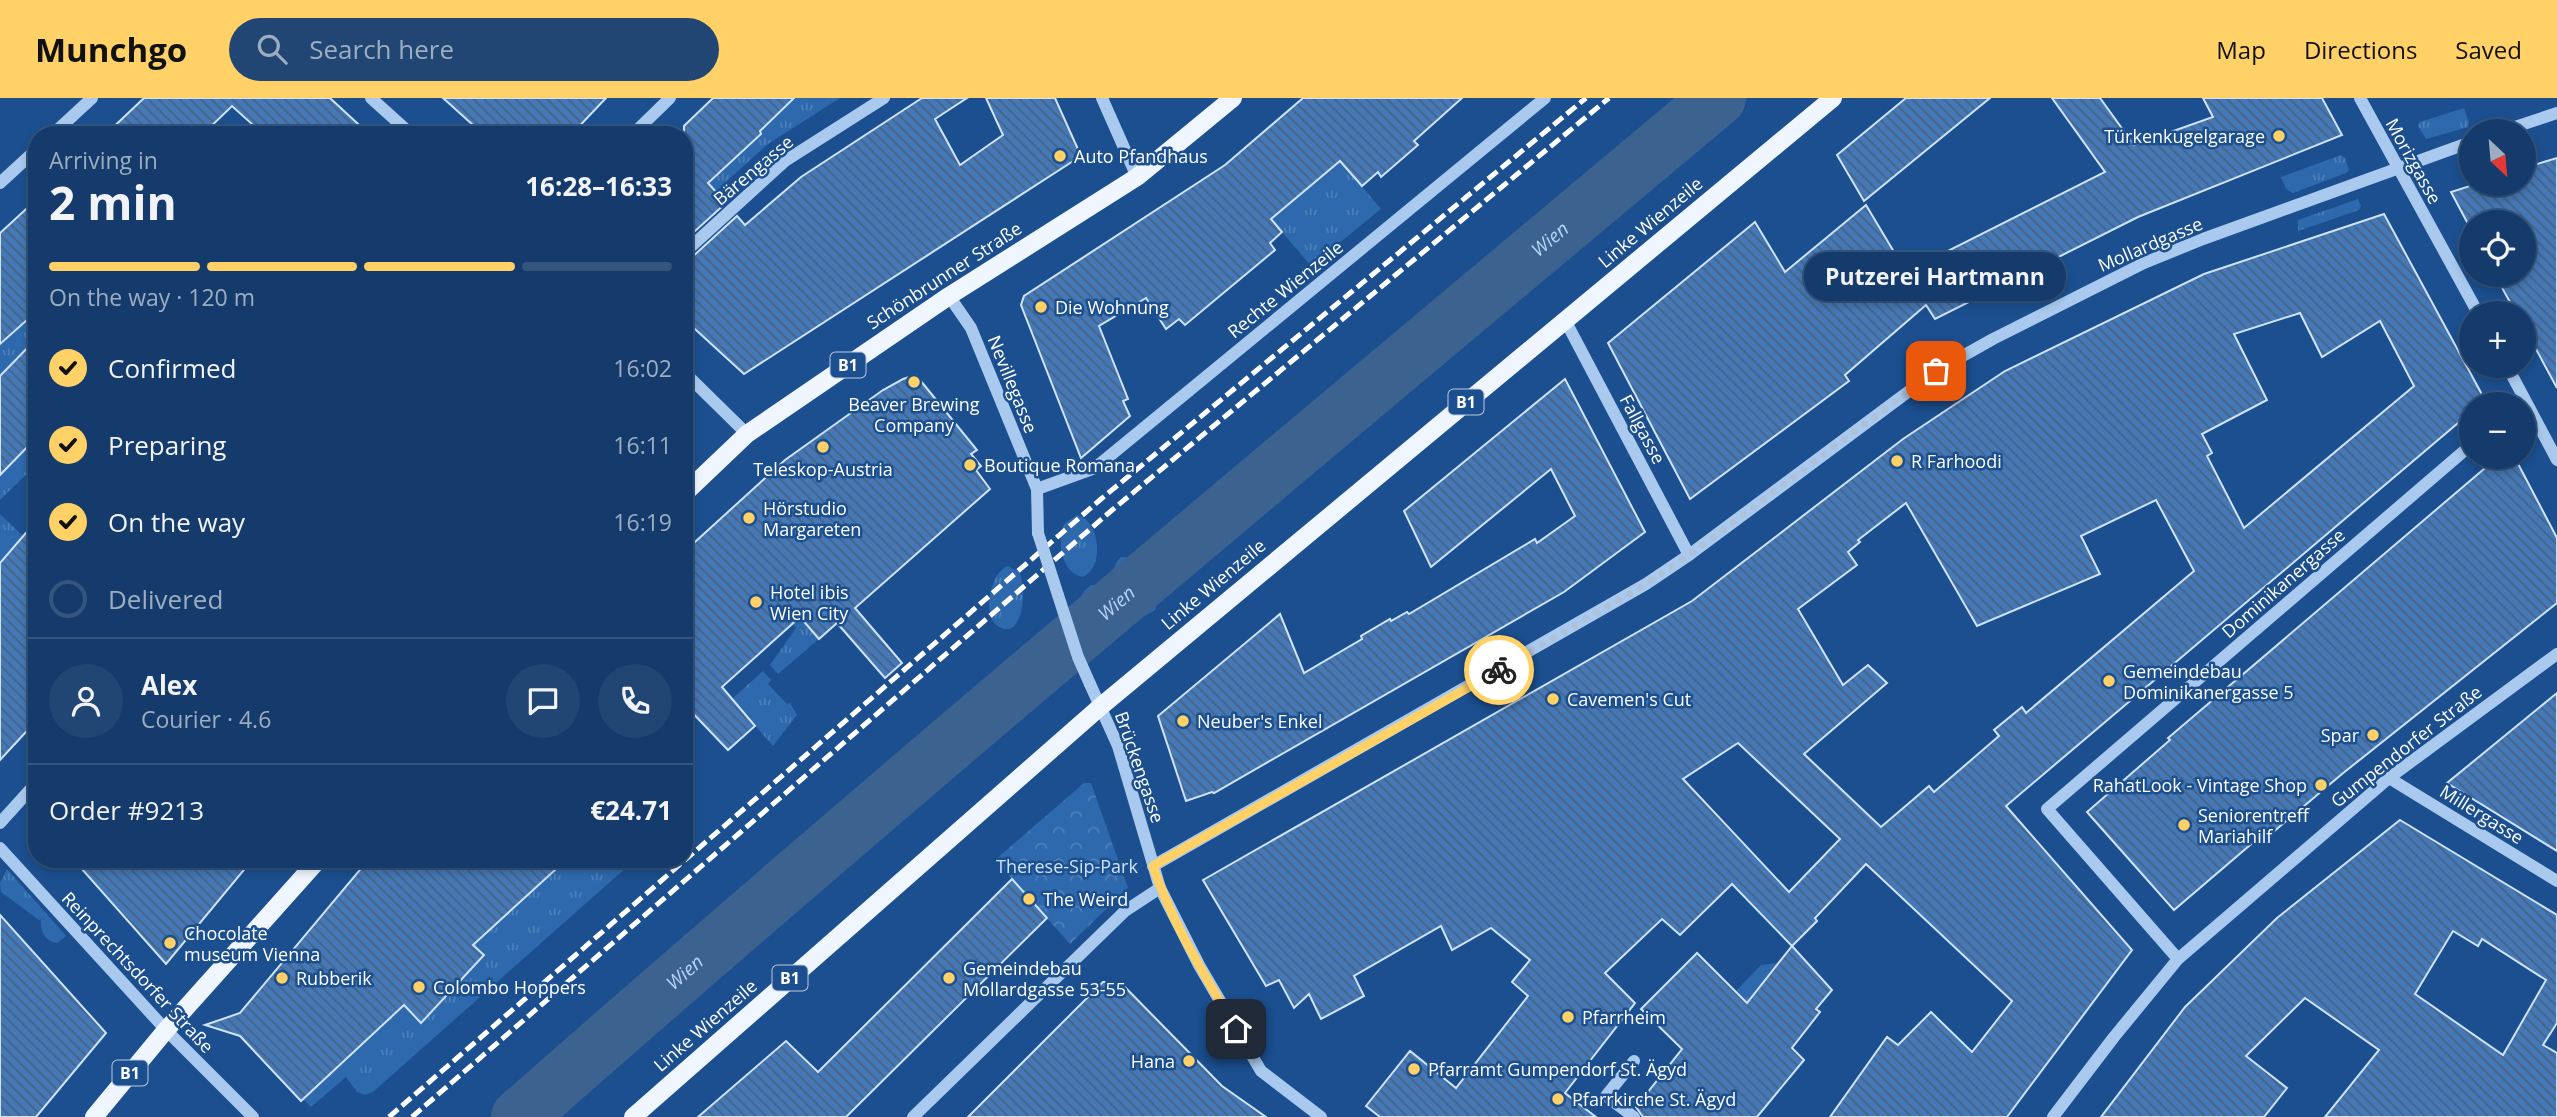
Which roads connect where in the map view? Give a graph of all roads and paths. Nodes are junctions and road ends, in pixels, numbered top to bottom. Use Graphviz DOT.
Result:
graph roads {
  1 [pos="92,98"];
  2 [pos="371,98"];
  3 [pos="670,98"];
  4 [pos="884,98"];
  5 [pos="1102,98"];
  6 [pos="1233,98"];
  7 [pos="1545,98"];
  8 [pos="1833,98"];
  9 [pos="2360,98"];
  10 [pos="2557,114"];
  11 [pos="2536,121"];
  12 [pos="62,126"];
  13 [pos="402,126"];
  14 [pos="641,126"];
  15 [pos="2459,146"];
  16 [pos="28,157"];
  17 [pos="2397,168"];
  18 [pos="1137,177"];
  19 [pos="0,183"];
  20 [pos="693,245"];
  21 [pos="949,296"];
  22 [pos="2471,301"];
  23 [pos="1565,320"];
  24 [pos="693,381"];
  25 [pos="2536,426"];
  26 [pos="747,434"];
  27 [pos="2459,454"];
  28 [pos="2557,460"];
  29 [pos="693,485"];
  30 [pos="1037,489"];
  31 [pos="1689,555"];
  32 [pos="2557,654"];
  33 [pos="1100,707"];
  34 [pos="2389,778"];
  35 [pos="28,792"];
  36 [pos="0,823"];
  37 [pos="0,848"];
  38 [pos="1153,866"];
  39 [pos="311,868"];
  40 [pos="2557,881"];
  41 [pos="1160,888"];
  42 [pos="2178,959"];
  43 [pos="166,1030"];
  44 [pos="1634,1061"];
  45 [pos="94,1117"];
  46 [pos="253,1117"];
  47 [pos="633,1117"];
  48 [pos="913,1117"];
  49 [pos="1321,1117"];
  50 [pos="1634,1117"];
  51 [pos="2053,1117"];
  1 -- 12 [label="street"];
  2 -- 13 [label="street"];
  3 -- 14 [label="street"];
  4 -- 20 [label="street, Bärengasse"];
  5 -- 18 [label="street"];
  6 -- 18 [label="main road, Schönbrunner Straße / B1"];
  7 -- 30 [label="street, Rechte Wienzeile"];
  8 -- 23 [label="main road, Linke Wienzeile / B1"];
  9 -- 17 [label="street, Morizgasse"];
  10 -- 11 [label="street"];
  15 -- 17 [label="street, Mollardgasse"];
  16 -- 19 [label="street"];
  17 -- 22 [label="street, Morizgasse"];
  17 -- 31 [label="street, Mollardgasse"];
  18 -- 21 [label="main road, Schönbrunner Straße / B1"];
  21 -- 26 [label="main road, Schönbrunner Straße / B1"];
  21 -- 30 [label="street, Nevillegasse"];
  23 -- 31 [label="street, Fallgasse"];
  23 -- 33 [label="main road, Linke Wienzeile / B1"];
  24 -- 26 [label="street"];
  25 -- 28 [label="street"];
  26 -- 29 [label="main road, Schönbrunner Straße / B1"];
  27 -- 42 [label="street, Dominikanergasse"];
  30 -- 33 [label="street, Brückengasse, bridge"];
  31 -- 38 [label="street, Mollardgasse"];
  32 -- 34 [label="street, Gumpendorfer Straße"];
  33 -- 38 [label="street, Brückengasse"];
  33 -- 47 [label="main road, Linke Wienzeile / B1"];
  34 -- 40 [label="street, Millergasse"];
  34 -- 42 [label="street, Gumpendorfer Straße"];
  35 -- 36 [label="street"];
  37 -- 43 [label="street, Reinprechtsdorfer Straße"];
  38 -- 41 [label="street, Brückengasse"];
  39 -- 43 [label="main road, B1"];
  41 -- 48 [label="street"];
  41 -- 49 [label="street, Brückengasse"];
  42 -- 51 [label="street, Gumpendorfer Straße"];
  43 -- 45 [label="main road, B1"];
  43 -- 46 [label="street, Reinprechtsdorfer Straße"];
  44 -- 50 [label="street"];
}
